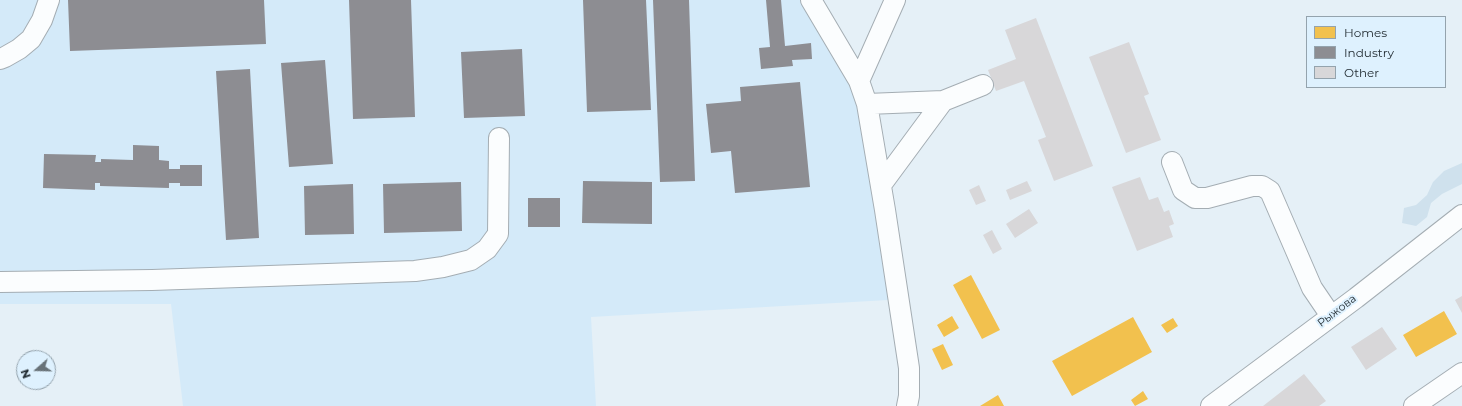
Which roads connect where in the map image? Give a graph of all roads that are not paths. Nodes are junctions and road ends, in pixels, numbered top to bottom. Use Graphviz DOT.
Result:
graph roads {
  1 [pos="49,0"];
  2 [pos="811,0"];
  3 [pos="895,0"];
  4 [pos="0,59"];
  5 [pos="859,81"];
  6 [pos="983,85"];
  7 [pos="943,101"];
  8 [pos="867,104"];
  9 [pos="499,138"];
  10 [pos="1172,162"];
  11 [pos="881,185"];
  12 [pos="1462,216"];
  13 [pos="0,282"];
  14 [pos="1331,316"];
  15 [pos="1462,373"];
  16 [pos="907,406"];
  17 [pos="1211,406"];
  18 [pos="1414,406"];
  1 -- 4 [label="street"];
  2 -- 5 [label="street"];
  3 -- 5 [label="street"];
  5 -- 8 [label="street"];
  6 -- 7 [label="street"];
  7 -- 8 [label="street"];
  7 -- 11 [label="street"];
  8 -- 11 [label="street"];
  9 -- 13 [label="street"];
  10 -- 14 [label="street"];
  11 -- 16 [label="street"];
  12 -- 14 [label="street, Рыжова"];
  14 -- 17 [label="street, Рыжова"];
  15 -- 18 [label="street"];
}
